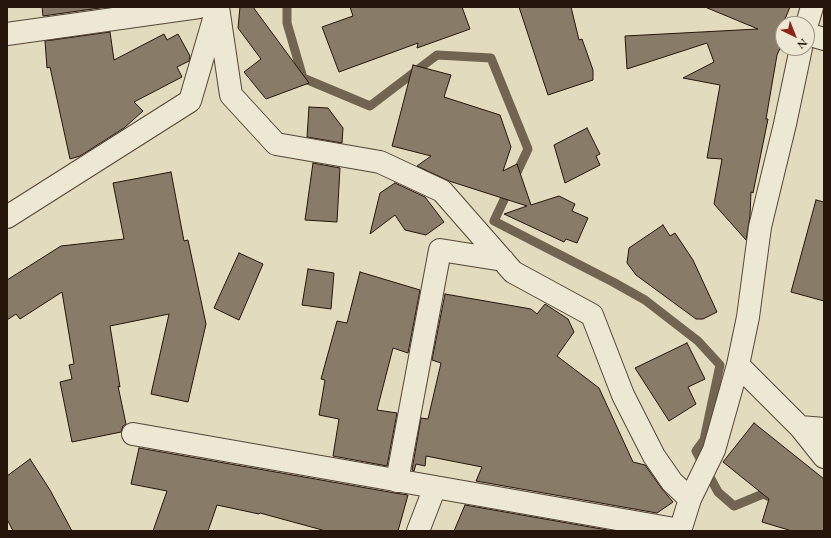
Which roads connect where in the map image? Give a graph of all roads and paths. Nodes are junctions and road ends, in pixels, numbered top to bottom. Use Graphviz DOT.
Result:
graph roads {
  1 [pos="199,7"];
  2 [pos="218,7"];
  3 [pos="7,34"];
  4 [pos="799,56"];
  5 [pos="7,217"];
  6 [pos="503,260"];
  7 [pos="738,365"];
  8 [pos="800,427"];
  9 [pos="824,429"];
  10 [pos="133,434"];
  11 [pos="824,457"];
  12 [pos="700,480"];
  13 [pos="397,481"];
  14 [pos="435,487"];
  15 [pos="418,531"];
  16 [pos="680,531"];
  1 -- 3 [label="street"];
  2 -- 5 [label="street"];
  2 -- 6 [label="street"];
  4 -- 7 [label="street"];
  6 -- 12 [label="street"];
  6 -- 13 [label="street"];
  7 -- 8 [label="street"];
  7 -- 12 [label="street"];
  8 -- 9 [label="street"];
  8 -- 11 [label="street"];
  10 -- 13 [label="street"];
  12 -- 16 [label="street"];
  13 -- 14 [label="street"];
  14 -- 15 [label="street"];
  14 -- 16 [label="street"];
}
